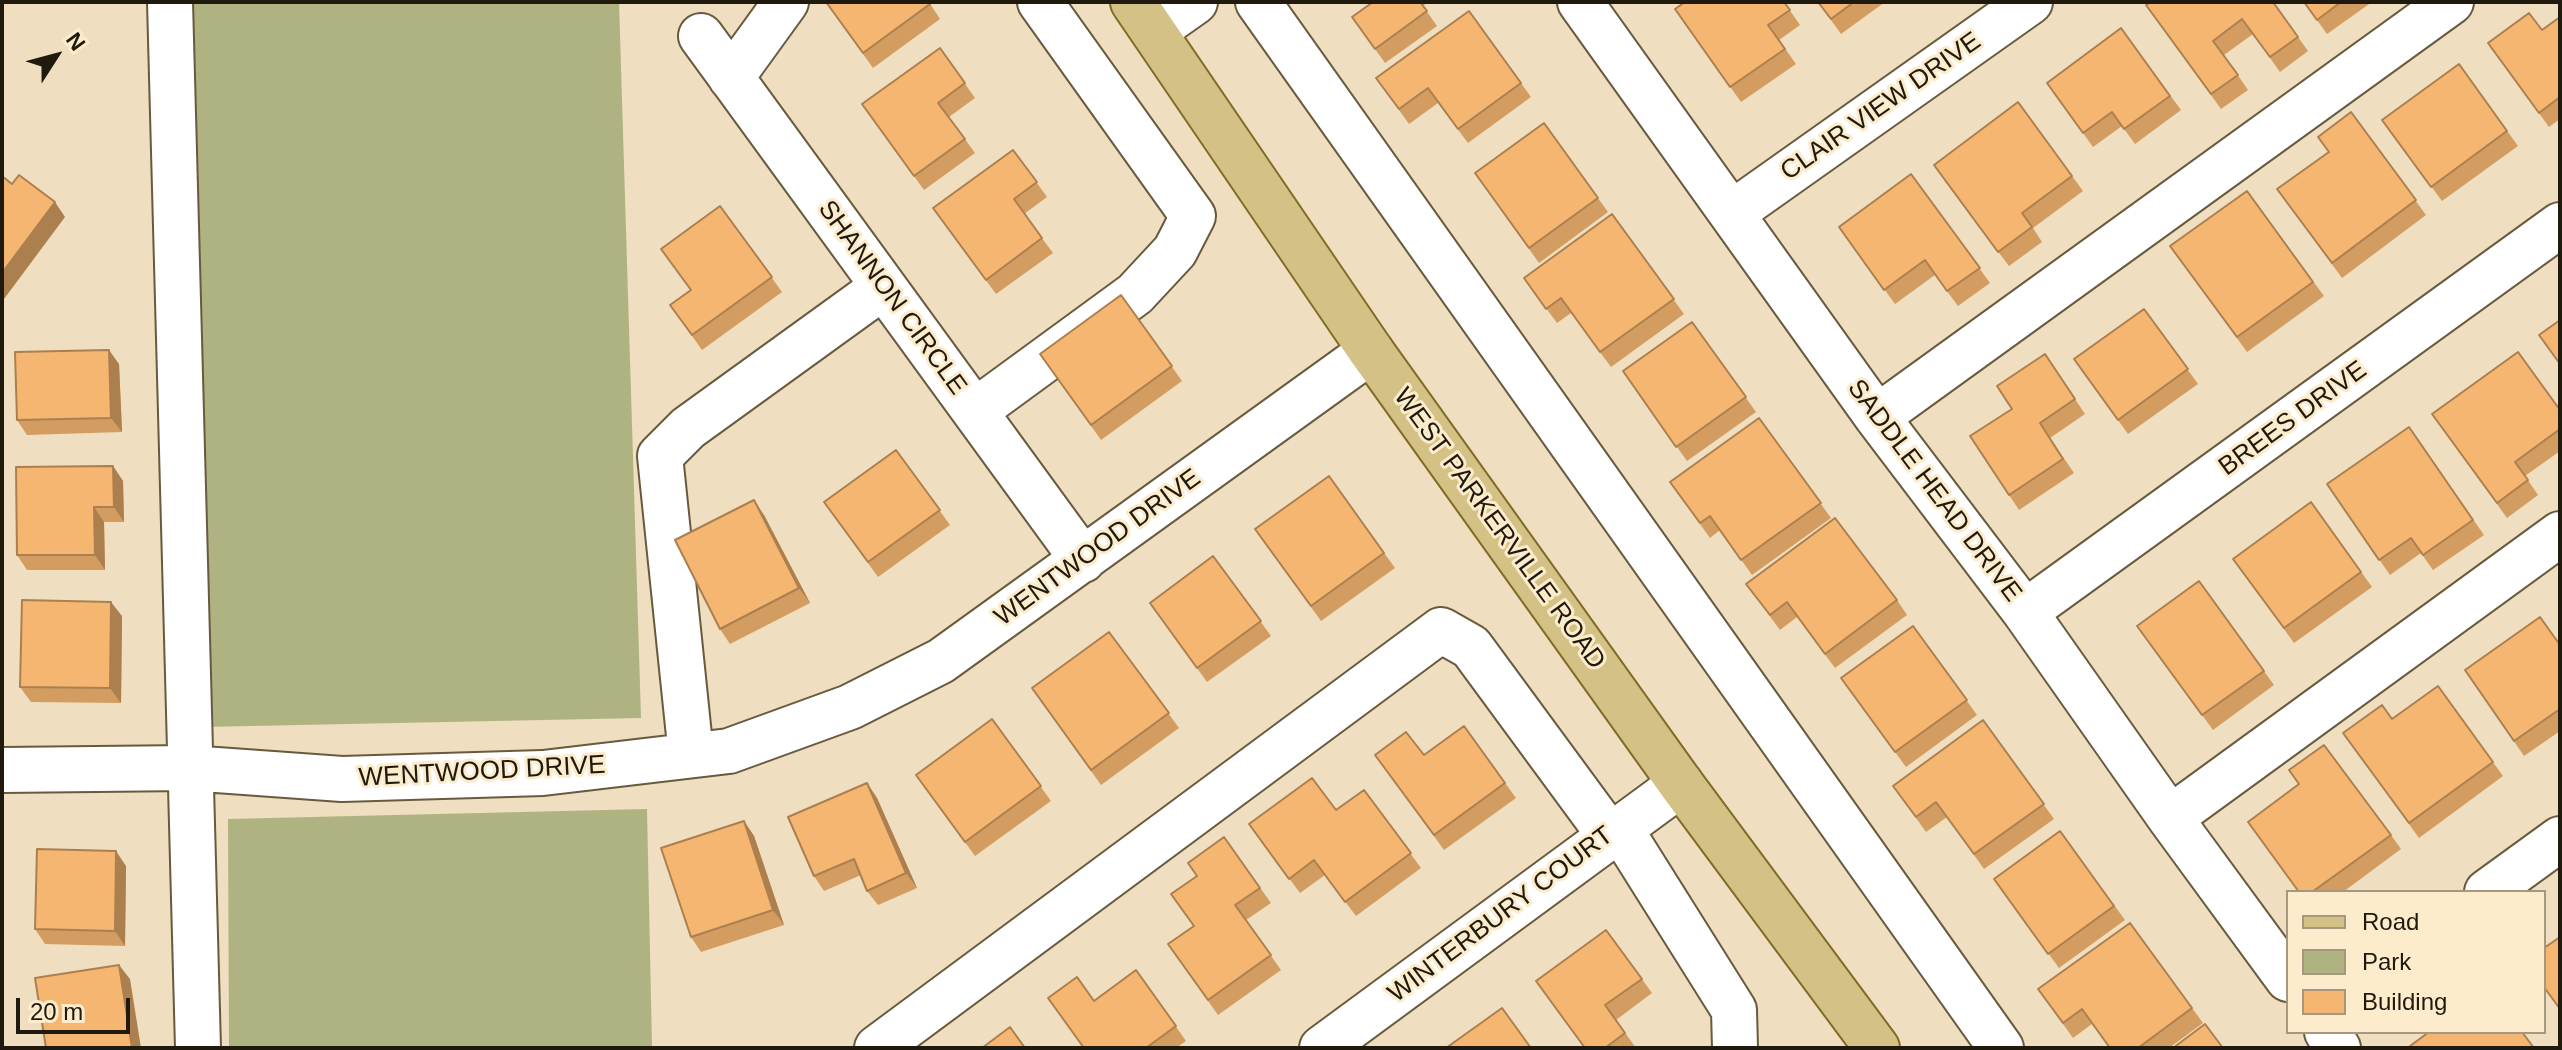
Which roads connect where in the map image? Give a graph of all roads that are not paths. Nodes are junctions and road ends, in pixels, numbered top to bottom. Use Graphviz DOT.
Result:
graph roads {
  1 [pos="170,2"];
  2 [pos="786,2"];
  3 [pos="1040,2"];
  4 [pos="1195,2"];
  5 [pos="1258,2"];
  6 [pos="2030,2"];
  7 [pos="2451,2"];
  8 [pos="1590,5"];
  9 [pos="1144,16"];
  10 [pos="701,36"];
  11 [pos="731,78"];
  12 [pos="1732,213"];
  13 [pos="2560,225"];
  14 [pos="883,287"];
  15 [pos="1371,351"];
  16 [pos="975,411"];
  17 [pos="1877,417"];
  18 [pos="2560,534"];
  19 [pos="1083,560"];
  20 [pos="2025,612"];
  21 [pos="691,755"];
  22 [pos="189,768"];
  23 [pos="2,770"];
  24 [pos="1681,784"];
  25 [pos="2170,818"];
  26 [pos="1614,831"];
  27 [pos="2560,839"];
  28 [pos="2490,890"];
  29 [pos="2286,976"];
  30 [pos="198,1048"];
  31 [pos="877,1048"];
  32 [pos="1322,1048"];
  33 [pos="1735,1048"];
  34 [pos="1877,1048"];
  35 [pos="2001,1048"];
  1 -- 22 [label="street"];
  2 -- 11 [label="street"];
  3 -- 16 [label="street"];
  4 -- 9 [label="street"];
  5 -- 35 [label="street"];
  6 -- 12 [label="street, CLAIR VIEW DRIVE"];
  7 -- 17 [label="street"];
  8 -- 12 [label="street, SADDLE HEAD DRIVE"];
  9 -- 15 [label="main road, WEST PARKERVILLE ROAD"];
  10 -- 11 [label="street, SHANNON CIRCLE"];
  11 -- 14 [label="street, SHANNON CIRCLE"];
  12 -- 17 [label="street, SADDLE HEAD DRIVE"];
  13 -- 20 [label="street, BREES DRIVE"];
  14 -- 16 [label="street, SHANNON CIRCLE"];
  14 -- 21 [label="street"];
  15 -- 19 [label="street, WENTWOOD DRIVE"];
  15 -- 24 [label="main road, WEST PARKERVILLE ROAD"];
  16 -- 19 [label="street, SHANNON CIRCLE"];
  17 -- 20 [label="street, SADDLE HEAD DRIVE"];
  18 -- 25 [label="street"];
  19 -- 21 [label="street, WENTWOOD DRIVE"];
  20 -- 25 [label="street, SADDLE HEAD DRIVE"];
  21 -- 22 [label="street, WENTWOOD DRIVE"];
  22 -- 23 [label="street, WENTWOOD DRIVE"];
  22 -- 30 [label="street"];
  24 -- 26 [label="street, WINTERBURY COURT"];
  24 -- 34 [label="main road, WEST PARKERVILLE ROAD"];
  25 -- 29 [label="street, SADDLE HEAD DRIVE"];
  26 -- 31 [label="street"];
  26 -- 32 [label="street, WINTERBURY COURT"];
  26 -- 33 [label="street"];
  27 -- 28 [label="street"];
}
